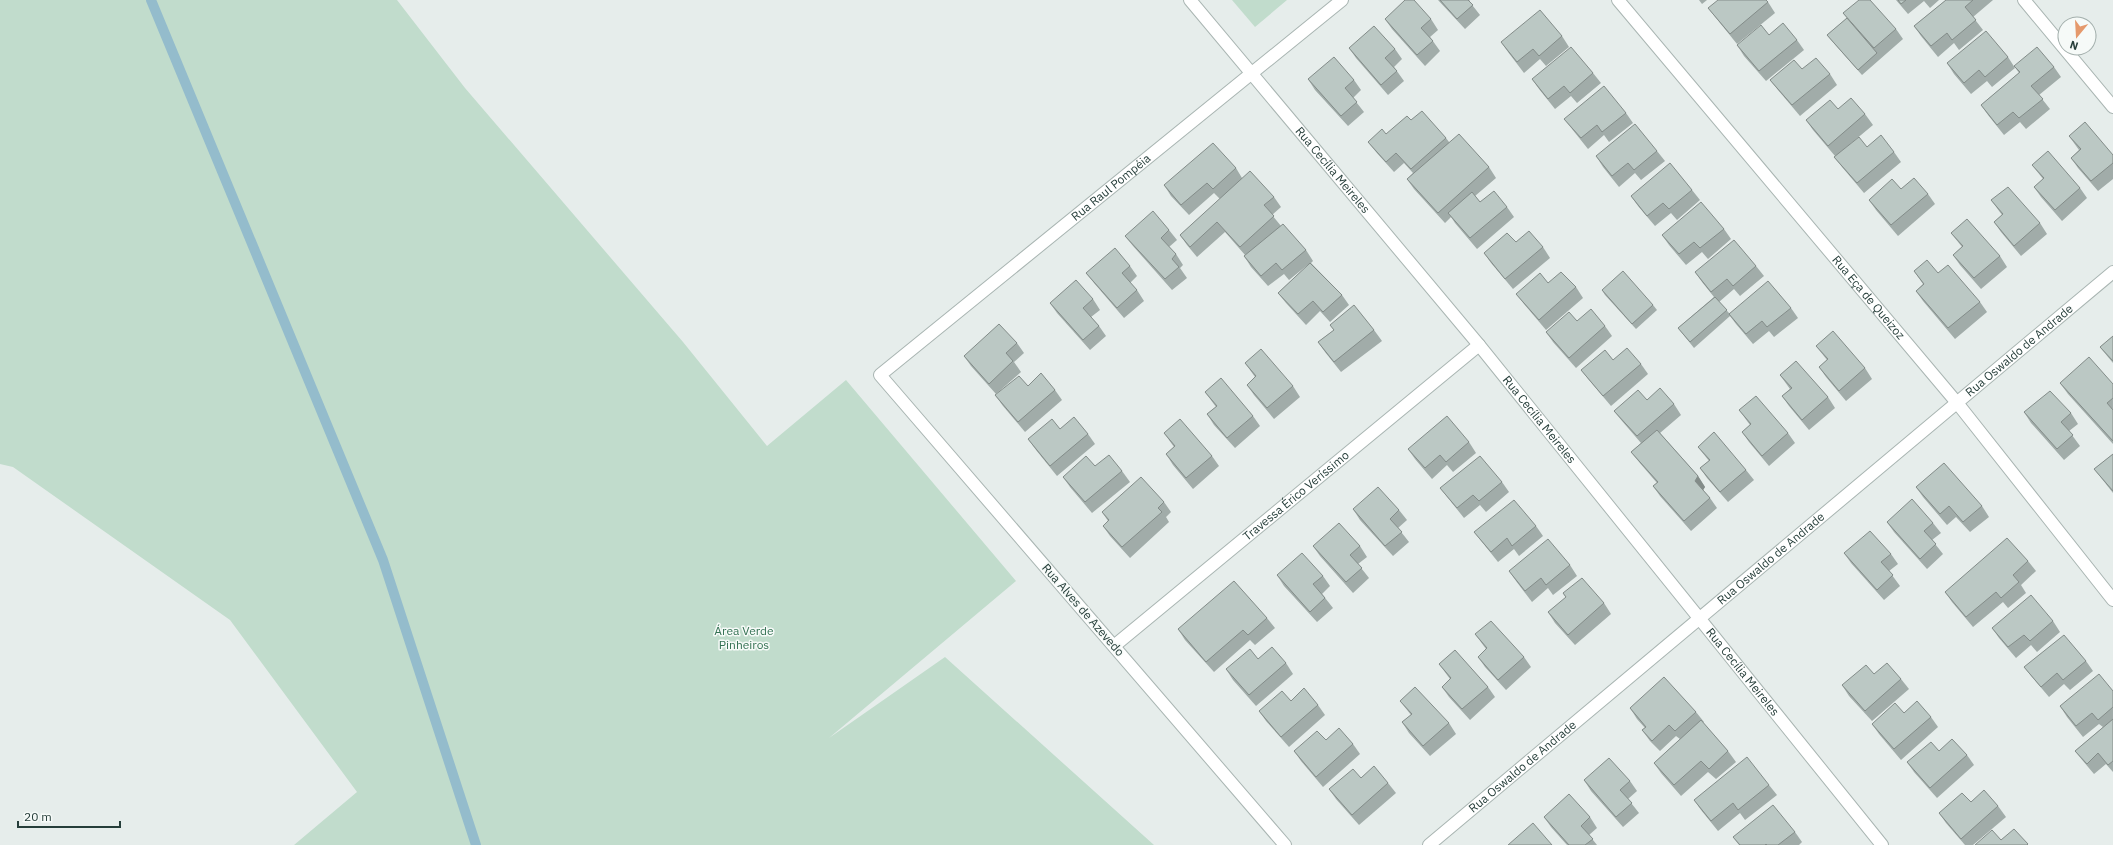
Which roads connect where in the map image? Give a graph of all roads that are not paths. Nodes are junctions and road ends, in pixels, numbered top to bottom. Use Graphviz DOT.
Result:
graph roads {
  1 [pos="1190,0"];
  2 [pos="1342,0"];
  3 [pos="1618,0"];
  4 [pos="2024,0"];
  5 [pos="1250,74"];
  6 [pos="2113,107"];
  7 [pos="2113,272"];
  8 [pos="1479,345"];
  9 [pos="880,375"];
  10 [pos="1958,404"];
  11 [pos="2113,600"];
  12 [pos="1700,618"];
  13 [pos="1114,646"];
  14 [pos="1285,845"];
  15 [pos="1428,845"];
  16 [pos="1882,845"];
  1 -- 5 [label="street, Rua Cecília Meireles"];
  2 -- 5 [label="street, Rua Raul Pompéia"];
  3 -- 10 [label="street, Rua Eça de Queizoz"];
  4 -- 6 [label="street"];
  5 -- 8 [label="street, Rua Cecília Meireles"];
  5 -- 9 [label="street, Rua Raul Pompéia"];
  7 -- 10 [label="street, Rua Oswaldo de Andrade"];
  8 -- 12 [label="street, Rua Cecília Meireles"];
  8 -- 13 [label="street, Travessa Érico Veríssimo"];
  9 -- 13 [label="street, Rua Alves de Azevedo"];
  10 -- 11 [label="street, Rua Eça de Queizoz"];
  10 -- 12 [label="street, Rua Oswaldo de Andrade"];
  12 -- 15 [label="street, Rua Oswaldo de Andrade"];
  12 -- 16 [label="street, Rua Cecília Meireles"];
  13 -- 14 [label="street, Rua Alves de Azevedo"];
}
